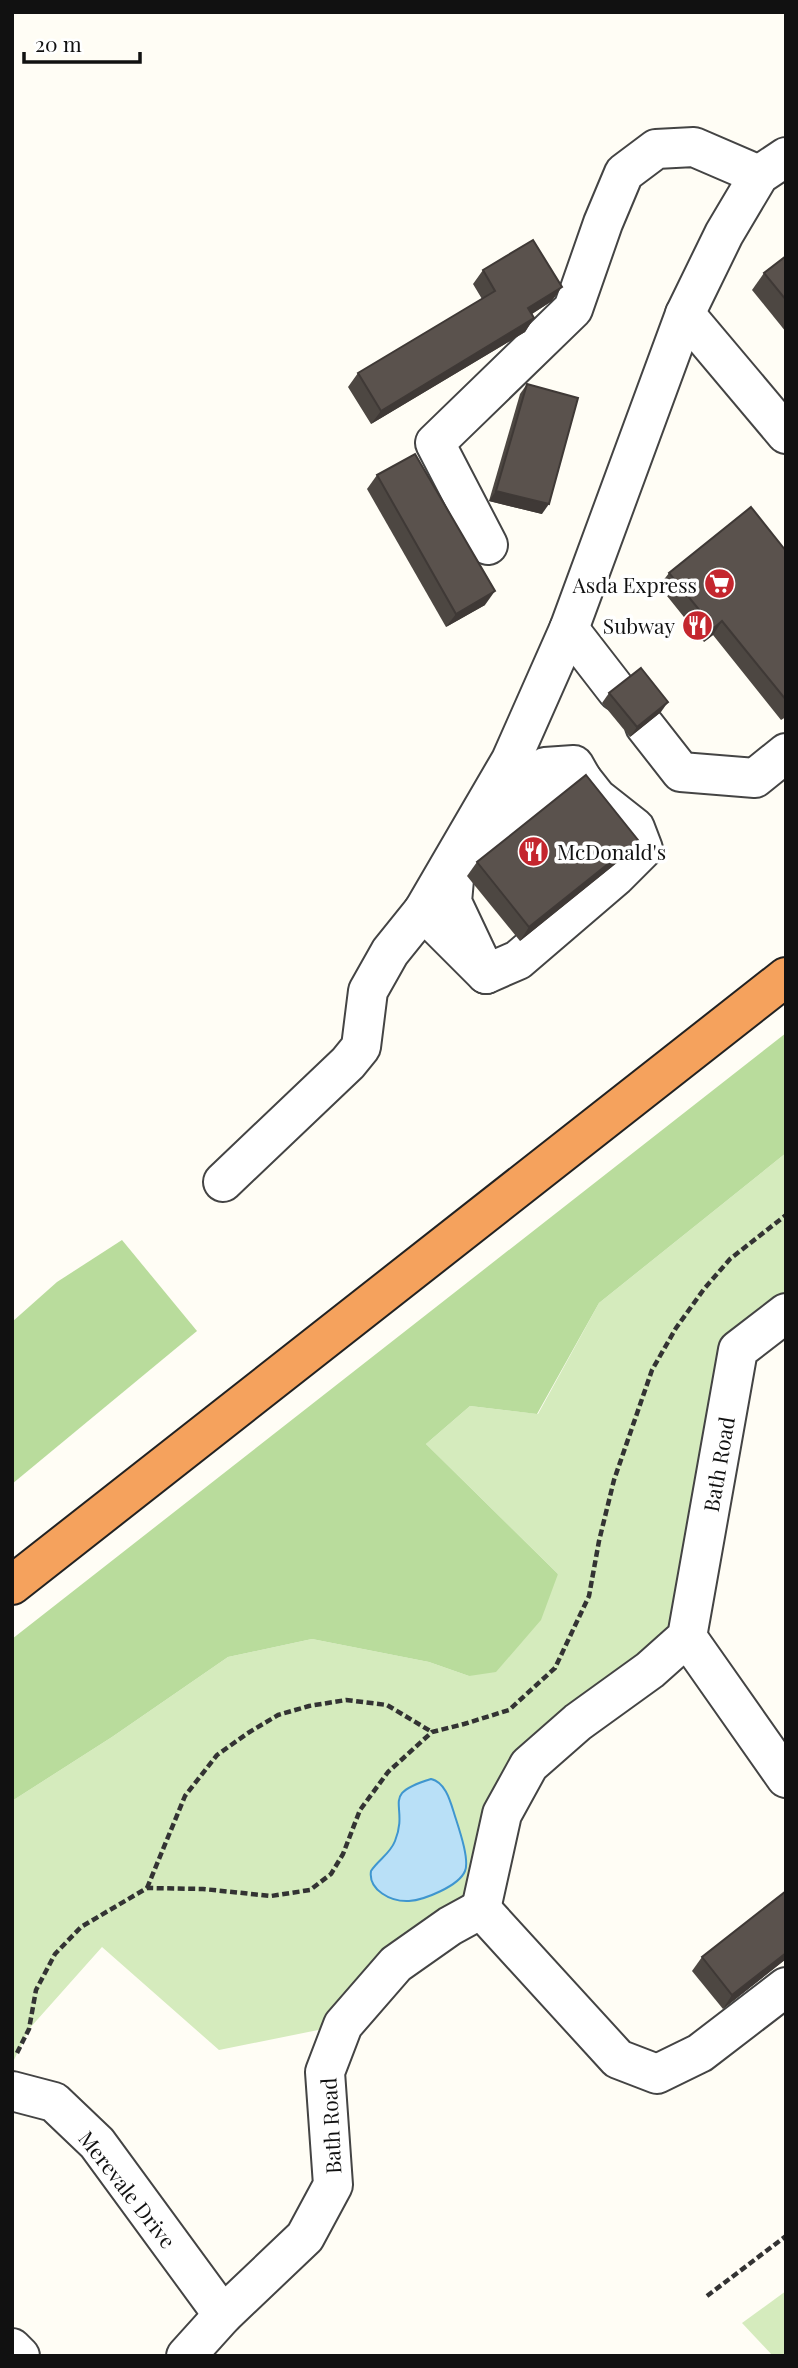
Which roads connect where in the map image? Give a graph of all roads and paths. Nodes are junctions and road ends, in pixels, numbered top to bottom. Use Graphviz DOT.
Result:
graph roads {
  1 [pos="772,166"];
  2 [pos="685,314"];
  3 [pos="786,434"];
  4 [pos="488,545"];
  5 [pos="569,629"];
  6 [pos="617,691"];
  7 [pos="645,726"];
  8 [pos="786,753"];
  9 [pos="423,911"];
  10 [pos="486,974"];
  11 [pos="786,977"];
  12 [pos="223,1182"];
  13 [pos="786,1215"];
  14 [pos="786,1313"];
  15 [pos="12,1585"];
  16 [pos="687,1637"];
  17 [pos="432,1732"];
  18 [pos="786,1778"];
  19 [pos="147,1888"];
  20 [pos="481,1909"];
  21 [pos="786,1987"];
  22 [pos="12,2064"];
  23 [pos="12,2091"];
  24 [pos="786,2236"];
  25 [pos="707,2296"];
  26 [pos="223,2315"];
  27 [pos="12,2348"];
  28 [pos="20,2356"];
  29 [pos="186,2356"];
  1 -- 2 [label="street"];
  1 -- 4 [label="street"];
  2 -- 3 [label="street"];
  2 -- 5 [label="street"];
  5 -- 6 [label="street"];
  5 -- 9 [label="street"];
  7 -- 8 [label="street"];
  9 -- 10 [label="street"];
  9 -- 12 [label="street"];
  10 -- 10 [label="street"];
  11 -- 15 [label="highway"];
  13 -- 17 [label="path"];
  14 -- 16 [label="street, Bath Road"];
  16 -- 18 [label="street"];
  16 -- 20 [label="street"];
  17 -- 19 [label="path"];
  17 -- 19 [label="path"];
  19 -- 22 [label="path"];
  20 -- 21 [label="street"];
  20 -- 26 [label="street, Bath Road"];
  23 -- 26 [label="street, Merevale Drive"];
  24 -- 25 [label="path"];
  26 -- 29 [label="street, Bath Road"];
  27 -- 28 [label="street"];
}
